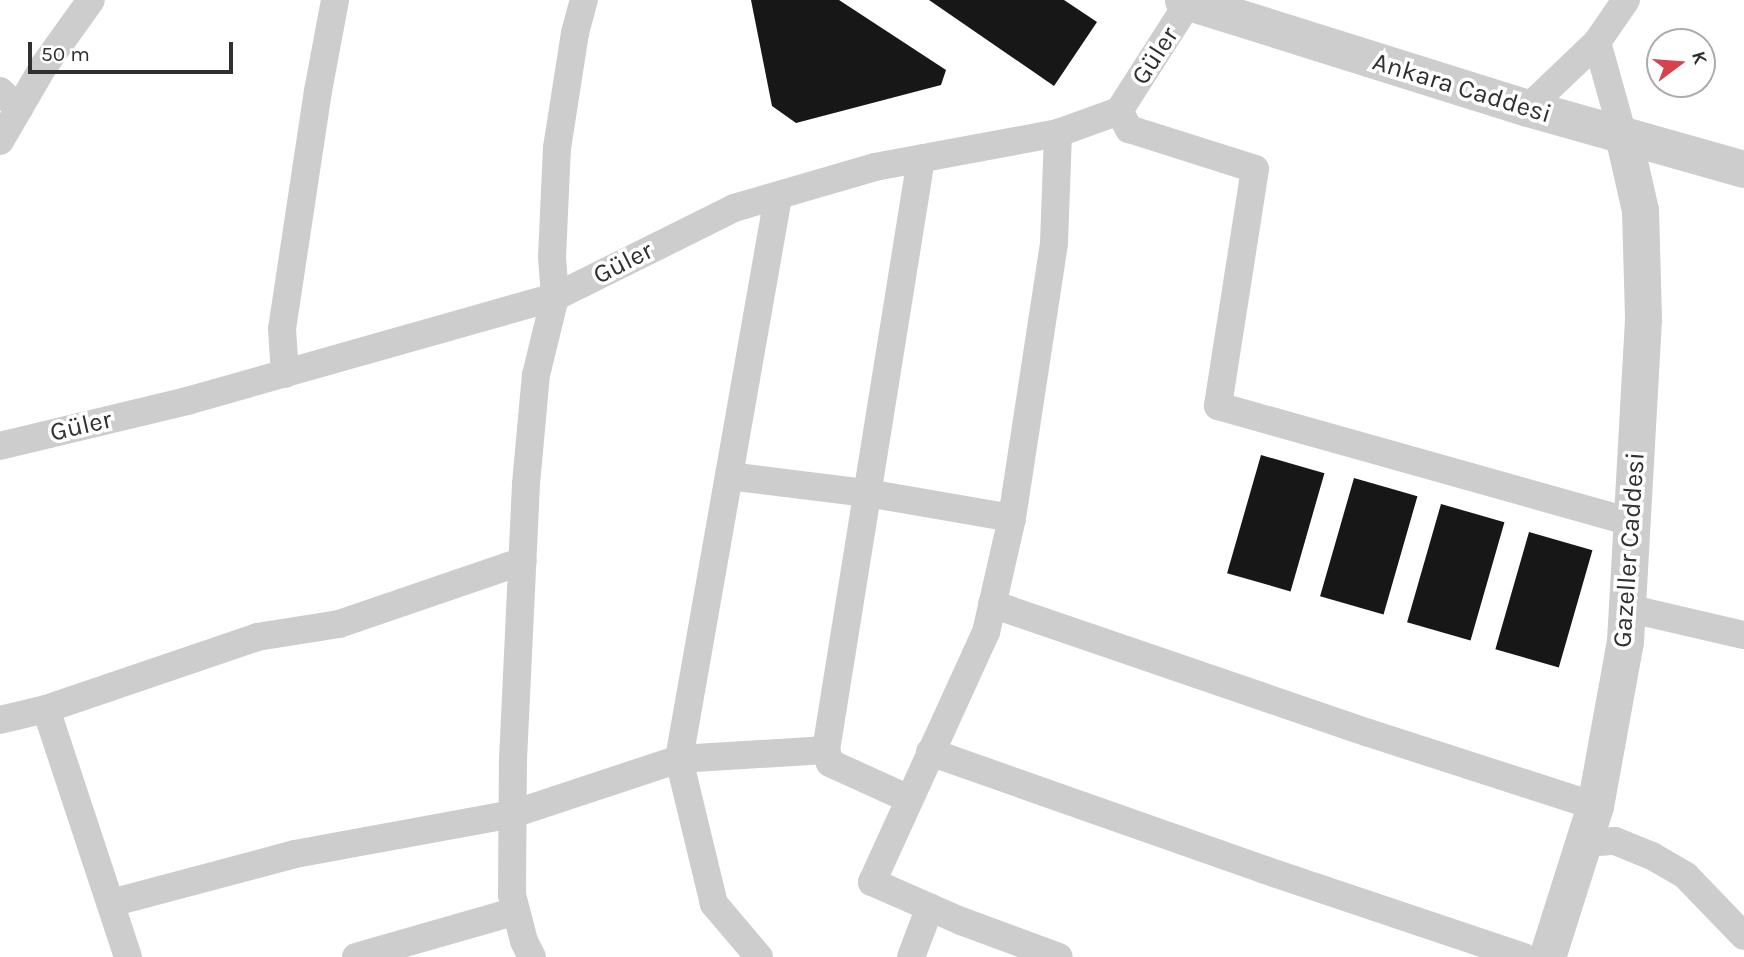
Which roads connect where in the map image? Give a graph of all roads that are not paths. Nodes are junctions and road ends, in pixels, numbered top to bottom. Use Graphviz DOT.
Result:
graph roads {
  1 [pos="90,0"];
  2 [pos="335,0"];
  3 [pos="584,0"];
  4 [pos="1626,0"];
  5 [pos="1185,2"];
  6 [pos="1597,42"];
  7 [pos="9,100"];
  8 [pos="1528,108"];
  9 [pos="1119,111"];
  10 [pos="1058,133"];
  11 [pos="1623,135"];
  12 [pos="0,141"];
  13 [pos="921,159"];
  14 [pos="1744,169"];
  15 [pos="778,197"];
  16 [pos="555,297"];
  17 [pos="285,374"];
  18 [pos="0,446"];
  19 [pos="729,476"];
  20 [pos="866,494"];
  21 [pos="1012,518"];
  22 [pos="1630,522"];
  23 [pos="523,561"];
  24 [pos="992,604"];
  25 [pos="1627,608"];
  26 [pos="1744,635"];
  27 [pos="46,709"];
  28 [pos="0,720"];
  29 [pos="826,750"];
  30 [pos="930,752"];
  31 [pos="679,759"];
  32 [pos="909,799"];
  33 [pos="1595,806"];
  34 [pos="513,814"];
  35 [pos="1585,843"];
  36 [pos="111,903"];
  37 [pos="930,907"];
  38 [pos="516,911"];
  39 [pos="1739,918"];
  40 [pos="128,957"];
  41 [pos="356,957"];
  42 [pos="532,957"];
  43 [pos="759,957"];
  44 [pos="911,957"];
  45 [pos="1059,957"];
  46 [pos="1524,957"];
  47 [pos="1547,957"];
  1 -- 7 [label="street"];
  2 -- 17 [label="street"];
  3 -- 16 [label="street"];
  4 -- 6 [label="street"];
  5 -- 8 [label="street, Ankara Caddesi"];
  5 -- 9 [label="street, Güler"];
  6 -- 8 [label="street"];
  6 -- 11 [label="street"];
  7 -- 12 [label="street"];
  8 -- 11 [label="street, Ankara Caddesi"];
  9 -- 10 [label="street, Güler"];
  9 -- 22 [label="street"];
  10 -- 13 [label="street, Güler"];
  10 -- 21 [label="street"];
  11 -- 14 [label="street, Ankara Caddesi"];
  11 -- 22 [label="street, Gazeller Caddesi"];
  13 -- 15 [label="street, Güler"];
  13 -- 20 [label="street"];
  15 -- 16 [label="street, Güler"];
  15 -- 19 [label="street"];
  16 -- 17 [label="street, Güler"];
  16 -- 23 [label="street"];
  17 -- 18 [label="street, Güler"];
  19 -- 20 [label="street"];
  19 -- 31 [label="street"];
  20 -- 21 [label="street"];
  20 -- 29 [label="street"];
  21 -- 24 [label="street"];
  22 -- 25 [label="street, Gazeller Caddesi"];
  23 -- 27 [label="street"];
  23 -- 34 [label="street"];
  24 -- 30 [label="street"];
  24 -- 33 [label="street"];
  25 -- 26 [label="street"];
  25 -- 33 [label="street, Gazeller Caddesi"];
  27 -- 28 [label="street"];
  27 -- 36 [label="street"];
  29 -- 31 [label="street"];
  29 -- 32 [label="street"];
  30 -- 32 [label="street"];
  30 -- 46 [label="street"];
  31 -- 34 [label="street"];
  31 -- 43 [label="street"];
  32 -- 37 [label="street"];
  33 -- 35 [label="street, Gazeller Caddesi"];
  34 -- 36 [label="street"];
  34 -- 38 [label="street"];
  35 -- 39 [label="street"];
  35 -- 47 [label="street, Gazeller Caddesi"];
  36 -- 40 [label="street"];
  37 -- 44 [label="street"];
  37 -- 45 [label="street"];
  38 -- 41 [label="street"];
  38 -- 42 [label="street"];
}
